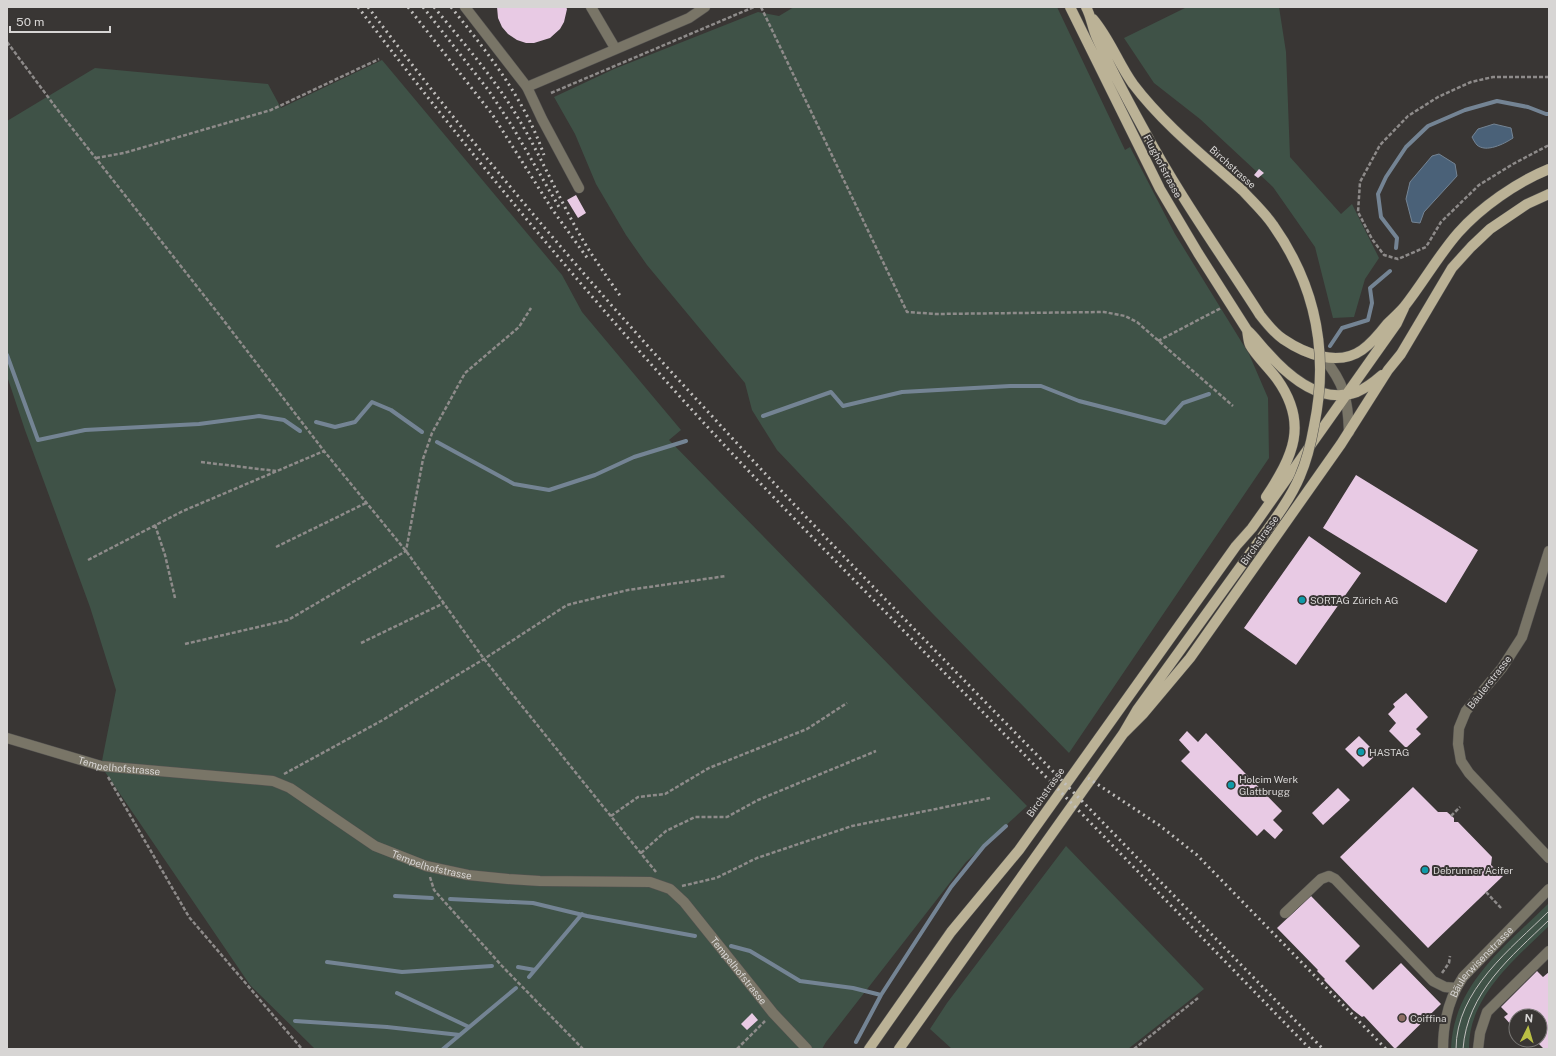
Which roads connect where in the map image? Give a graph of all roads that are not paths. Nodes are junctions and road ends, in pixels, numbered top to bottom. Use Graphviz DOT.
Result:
graph roads {
  1 [pos="464,7"];
  2 [pos="591,7"];
  3 [pos="705,7"];
  4 [pos="1070,7"];
  5 [pos="1086,7"];
  6 [pos="1091,17"];
  7 [pos="616,48"];
  8 [pos="527,87"];
  9 [pos="1549,169"];
  10 [pos="579,188"];
  11 [pos="1549,194"];
  12 [pos="1404,308"];
  13 [pos="1247,330"];
  14 [pos="1323,356"];
  15 [pos="1388,370"];
  16 [pos="1346,395"];
  17 [pos="1349,432"];
  18 [pos="1236,546"];
  19 [pos="1549,550"];
  20 [pos="1123,734"];
  21 [pos="7,738"];
  22 [pos="1549,858"];
  23 [pos="1549,889"];
  24 [pos="1284,913"];
  25 [pos="1549,951"];
  26 [pos="1456,988"];
  27 [pos="871,1048"];
  28 [pos="807,1049"];
  29 [pos="900,1049"];
  30 [pos="1443,1049"];
  31 [pos="1478,1049"];
  1 -- 8 [label="street"];
  2 -- 7 [label="street"];
  3 -- 7 [label="street"];
  4 -- 13 [label="main road, Flughofstrasse"];
  5 -- 6 [label="main road, Birchstrasse"];
  6 -- 14 [label="main road, Birchstrasse"];
  6 -- 20 [label="main road, Birchstrasse, bridge"];
  7 -- 8 [label="street"];
  8 -- 10 [label="street"];
  9 -- 12 [label="main road, Birchstrasse"];
  11 -- 15 [label="main road, Birchstrasse"];
  12 -- 14 [label="main road, Birchstrasse"];
  12 -- 16 [label="main road, Birchstrasse"];
  13 -- 16 [label="main road, Birchstrasse"];
  13 -- 18 [label="main road, Birchstrasse"];
  14 -- 16 [label="street"];
  15 -- 16 [label="main road, Birchstrasse"];
  15 -- 17 [label="main road, Birchstrasse"];
  16 -- 17 [label="street"];
  16 -- 18 [label="main road, Birchstrasse"];
  17 -- 20 [label="main road, Birchstrasse"];
  18 -- 27 [label="main road, Birchstrasse"];
  19 -- 22 [label="street, Bäulerstrasse"];
  20 -- 29 [label="main road, Birchstrasse"];
  21 -- 28 [label="street, Tempelhofstrasse"];
  23 -- 26 [label="street, Bäulerwisenstrasse"];
  24 -- 26 [label="street"];
  25 -- 31 [label="street"];
  26 -- 30 [label="street, Bäulerwisenstrasse"];
}
